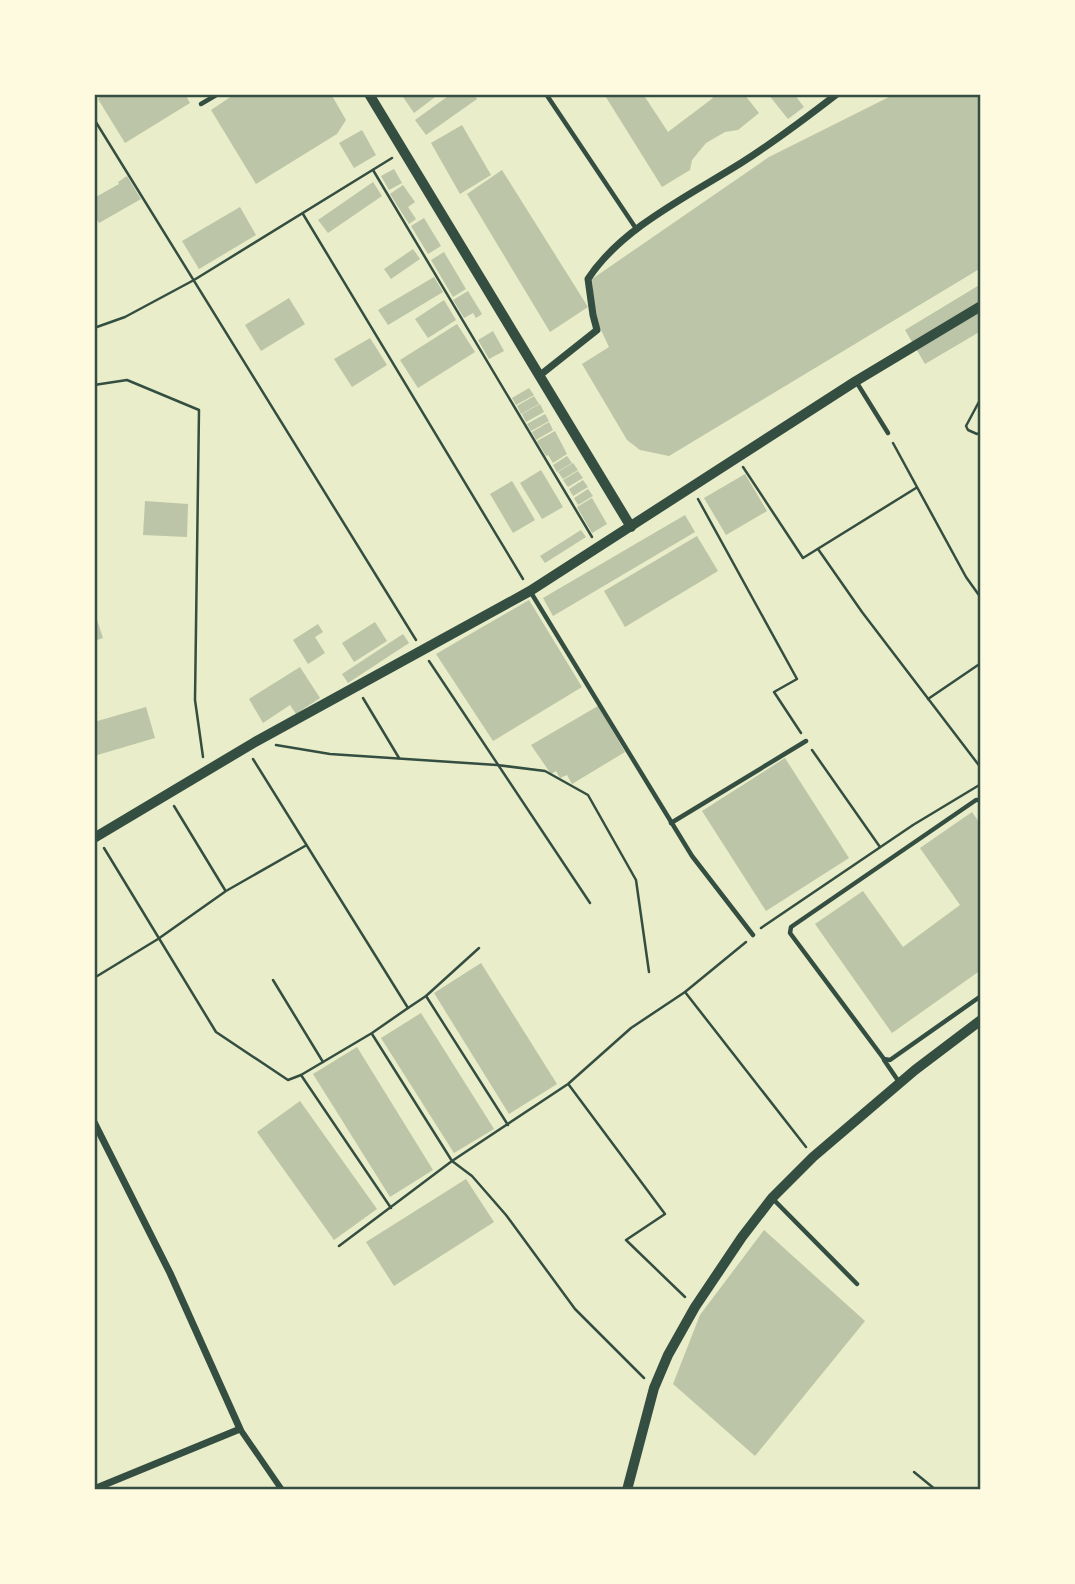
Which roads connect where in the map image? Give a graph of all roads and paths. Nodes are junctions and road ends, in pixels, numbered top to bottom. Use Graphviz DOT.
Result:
graph roads {
  1 [pos="218,94"];
  2 [pos="369,94"];
  3 [pos="546,94"];
  4 [pos="837,94"];
  5 [pos="201,104"];
  6 [pos="94,119"];
  7 [pos="403,151"];
  8 [pos="373,170"];
  9 [pos="303,214"];
  10 [pos="637,230"];
  11 [pos="194,280"];
  12 [pos="981,306"];
  13 [pos="94,328"];
  14 [pos="539,376"];
  15 [pos="856,381"];
  16 [pos="94,385"];
  17 [pos="981,398"];
  18 [pos="981,432"];
  19 [pos="888,433"];
  20 [pos="737,458"];
  21 [pos="691,486"];
  22 [pos="916,488"];
  23 [pos="631,527"];
  24 [pos="598,548"];
  25 [pos="818,548"];
  26 [pos="530,590"];
  27 [pos="981,598"];
  28 [pos="422,650"];
  29 [pos="981,663"];
  30 [pos="355,687"];
  31 [pos="928,699"];
  32 [pos="806,741"];
  33 [pos="251,744"];
  34 [pos="400,758"];
  35 [pos="497,765"];
  36 [pos="981,768"];
  37 [pos="205,771"];
  38 [pos="981,784"];
  39 [pos="167,794"];
  40 [pos="981,800"];
  41 [pos="671,823"];
  42 [pos="96,837"];
  43 [pos="305,846"];
  44 [pos="880,847"];
  45 [pos="226,891"];
  46 [pos="590,903"];
  47 [pos="753,935"];
  48 [pos="158,939"];
  49 [pos="479,948"];
  50 [pos="649,972"];
  51 [pos="95,977"];
  52 [pos="272,979"];
  53 [pos="685,992"];
  54 [pos="426,996"];
  55 [pos="981,996"];
  56 [pos="408,1009"];
  57 [pos="981,1020"];
  58 [pos="372,1033"];
  59 [pos="884,1059"];
  60 [pos="323,1062"];
  61 [pos="301,1074"];
  62 [pos="900,1083"];
  63 [pos="568,1084"];
  64 [pos="94,1122"];
  65 [pos="508,1125"];
  66 [pos="813,1157"];
  67 [pos="452,1161"];
  68 [pos="772,1198"];
  69 [pos="391,1209"];
  70 [pos="339,1246"];
  71 [pos="857,1284"];
  72 [pos="695,1307"];
  73 [pos="654,1388"];
  74 [pos="240,1429"];
  75 [pos="914,1472"];
  76 [pos="94,1489"];
  77 [pos="282,1489"];
  78 [pos="627,1489"];
  79 [pos="936,1489"];
  1 -- 5 [label="lane"];
  2 -- 7 [label="street"];
  3 -- 10 [label="lane"];
  4 -- 10 [label="street"];
  6 -- 11 [label="path"];
  7 -- 8 [label="path"];
  7 -- 14 [label="street"];
  8 -- 9 [label="path"];
  8 -- 24 [label="path"];
  9 -- 11 [label="path"];
  9 -- 26 [label="path"];
  10 -- 14 [label="street"];
  11 -- 13 [label="path"];
  11 -- 28 [label="path"];
  12 -- 15 [label="street"];
  14 -- 23 [label="street"];
  15 -- 19 [label="lane"];
  15 -- 20 [label="street"];
  16 -- 37 [label="path"];
  17 -- 18 [label="path"];
  19 -- 22 [label="path"];
  20 -- 21 [label="street"];
  20 -- 25 [label="path"];
  21 -- 23 [label="street"];
  21 -- 32 [label="path"];
  22 -- 25 [label="path"];
  22 -- 27 [label="path"];
  23 -- 24 [label="street"];
  24 -- 26 [label="street"];
  25 -- 31 [label="path"];
  26 -- 28 [label="street"];
  26 -- 41 [label="lane"];
  28 -- 30 [label="street"];
  28 -- 35 [label="path"];
  29 -- 31 [label="path"];
  30 -- 33 [label="street"];
  30 -- 34 [label="path"];
  31 -- 36 [label="path"];
  32 -- 41 [label="lane"];
  32 -- 44 [label="path"];
  33 -- 34 [label="path"];
  33 -- 37 [label="street"];
  33 -- 43 [label="path"];
  34 -- 35 [label="path"];
  35 -- 46 [label="path"];
  35 -- 50 [label="path"];
  37 -- 39 [label="street"];
  38 -- 44 [label="path"];
  39 -- 42 [label="street"];
  39 -- 45 [label="path"];
  40 -- 59 [label="lane"];
  41 -- 47 [label="lane"];
  42 -- 48 [label="path"];
  43 -- 45 [label="path"];
  43 -- 56 [label="path"];
  44 -- 47 [label="path"];
  45 -- 48 [label="path"];
  47 -- 53 [label="path"];
  48 -- 51 [label="path"];
  48 -- 61 [label="path"];
  49 -- 54 [label="path"];
  52 -- 60 [label="path"];
  53 -- 63 [label="path"];
  53 -- 66 [label="path"];
  54 -- 56 [label="path"];
  54 -- 65 [label="path"];
  55 -- 59 [label="lane"];
  56 -- 58 [label="path"];
  57 -- 62 [label="street"];
  58 -- 60 [label="path"];
  58 -- 67 [label="path"];
  59 -- 62 [label="lane"];
  60 -- 61 [label="path"];
  61 -- 69 [label="path"];
  62 -- 66 [label="street"];
  63 -- 65 [label="path"];
  63 -- 72 [label="path"];
  64 -- 74 [label="street"];
  65 -- 67 [label="path"];
  66 -- 68 [label="street"];
  67 -- 69 [label="path"];
  67 -- 73 [label="path"];
  68 -- 71 [label="lane"];
  68 -- 72 [label="street"];
  69 -- 70 [label="path"];
  72 -- 73 [label="street"];
  73 -- 78 [label="street"];
  74 -- 76 [label="street"];
  74 -- 77 [label="street"];
  75 -- 79 [label="path"];
}
